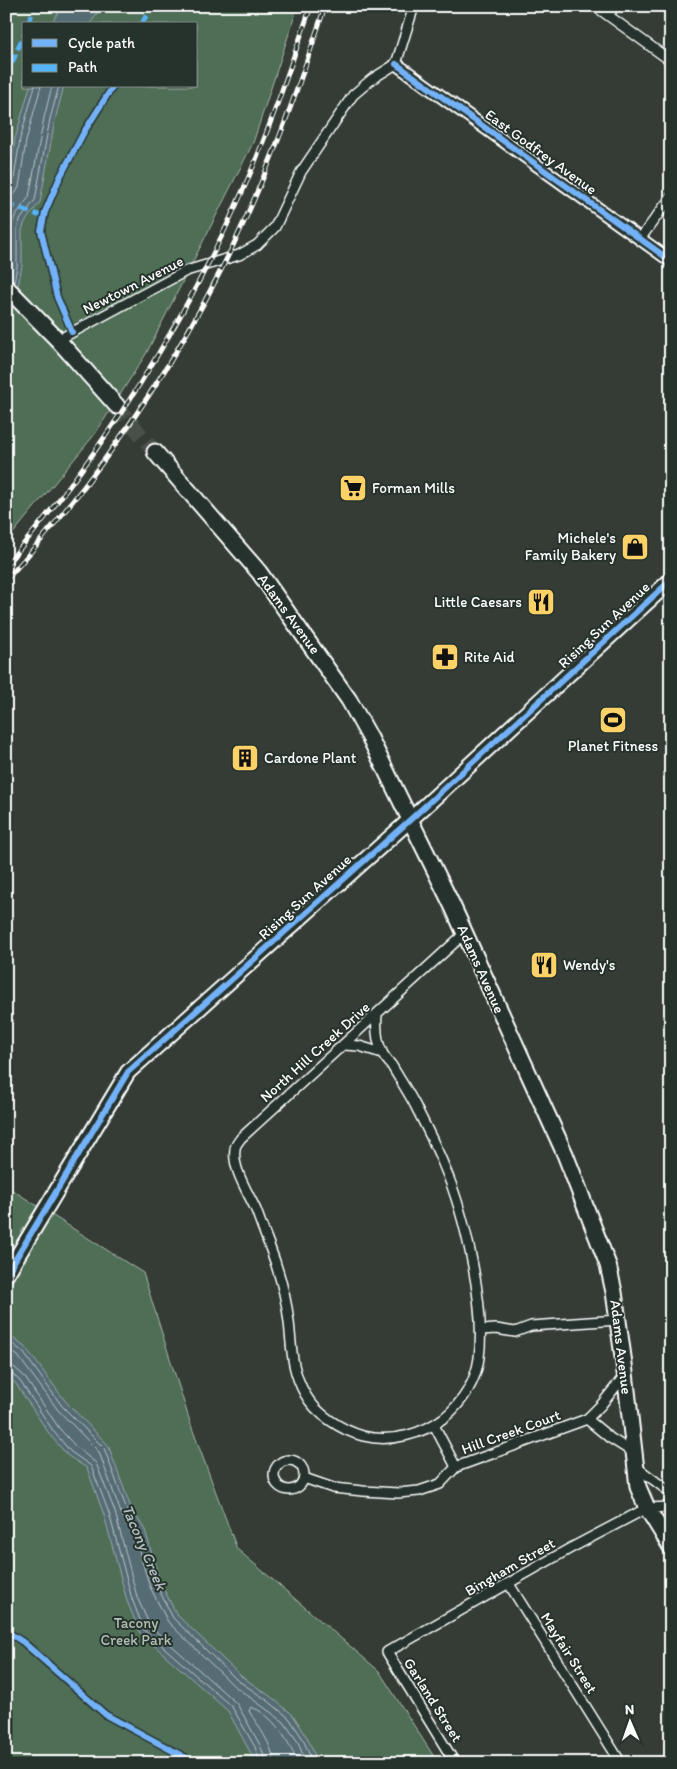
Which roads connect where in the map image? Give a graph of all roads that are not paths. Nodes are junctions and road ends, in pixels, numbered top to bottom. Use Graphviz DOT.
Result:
graph roads {
  1 [pos="414,6"];
  2 [pos="595,6"];
  3 [pos="615,6"];
  4 [pos="608,15"];
  5 [pos="671,61"];
  6 [pos="396,64"];
  7 [pos="671,197"];
  8 [pos="640,239"];
  9 [pos="671,261"];
  10 [pos="11,292"];
  11 [pos="58,340"];
  12 [pos="117,406"];
  13 [pos="155,452"];
  14 [pos="671,580"];
  15 [pos="411,819"];
  16 [pos="465,933"];
  17 [pos="377,1014"];
  18 [pos="344,1045"];
  19 [pos="382,1053"];
  20 [pos="6,1275"];
  21 [pos="618,1320"];
  22 [pos="481,1330"];
  23 [pos="625,1375"];
  24 [pos="587,1419"];
  25 [pos="434,1425"];
  26 [pos="635,1460"];
  27 [pos="456,1467"];
  28 [pos="304,1478"];
  29 [pos="671,1493"];
  30 [pos="671,1507"];
  31 [pos="647,1508"];
  32 [pos="671,1547"];
  33 [pos="509,1584"];
  34 [pos="387,1652"];
  35 [pos="455,1763"];
  36 [pos="621,1763"];
  1 -- 6 [label="street"];
  2 -- 4 [label="street"];
  3 -- 4 [label="street"];
  4 -- 5 [label="street"];
  6 -- 8 [label="street, East Godfrey Avenue"];
  6 -- 11 [label="street, Newtown Avenue"];
  7 -- 8 [label="street"];
  8 -- 9 [label="street, East Godfrey Avenue"];
  10 -- 11 [label="highway"];
  11 -- 12 [label="highway"];
  13 -- 15 [label="highway, Adams Avenue"];
  14 -- 15 [label="main road, Rising Sun Avenue"];
  15 -- 16 [label="highway, Adams Avenue"];
  15 -- 20 [label="main road, Rising Sun Avenue"];
  16 -- 17 [label="street, North Hill Creek Drive"];
  16 -- 21 [label="highway, Adams Avenue"];
  17 -- 18 [label="street, North Hill Creek Drive"];
  17 -- 19 [label="street"];
  18 -- 19 [label="street"];
  18 -- 25 [label="street, North Hill Creek Drive"];
  19 -- 22 [label="street"];
  21 -- 22 [label="street"];
  21 -- 23 [label="highway, Adams Avenue"];
  22 -- 25 [label="street"];
  23 -- 24 [label="street, Hill Creek Court"];
  23 -- 26 [label="highway, Adams Avenue"];
  24 -- 26 [label="street"];
  24 -- 27 [label="street, Hill Creek Court"];
  25 -- 27 [label="street"];
  26 -- 29 [label="street"];
  26 -- 31 [label="highway, Adams Avenue"];
  27 -- 28 [label="street, Hill Creek Court"];
  30 -- 31 [label="street"];
  31 -- 32 [label="highway, Adams Avenue"];
  31 -- 33 [label="street, Bingham Street"];
  33 -- 34 [label="street, Bingham Street"];
  33 -- 36 [label="street, Mayfair Street"];
  34 -- 35 [label="street, Garland Street"];
}
